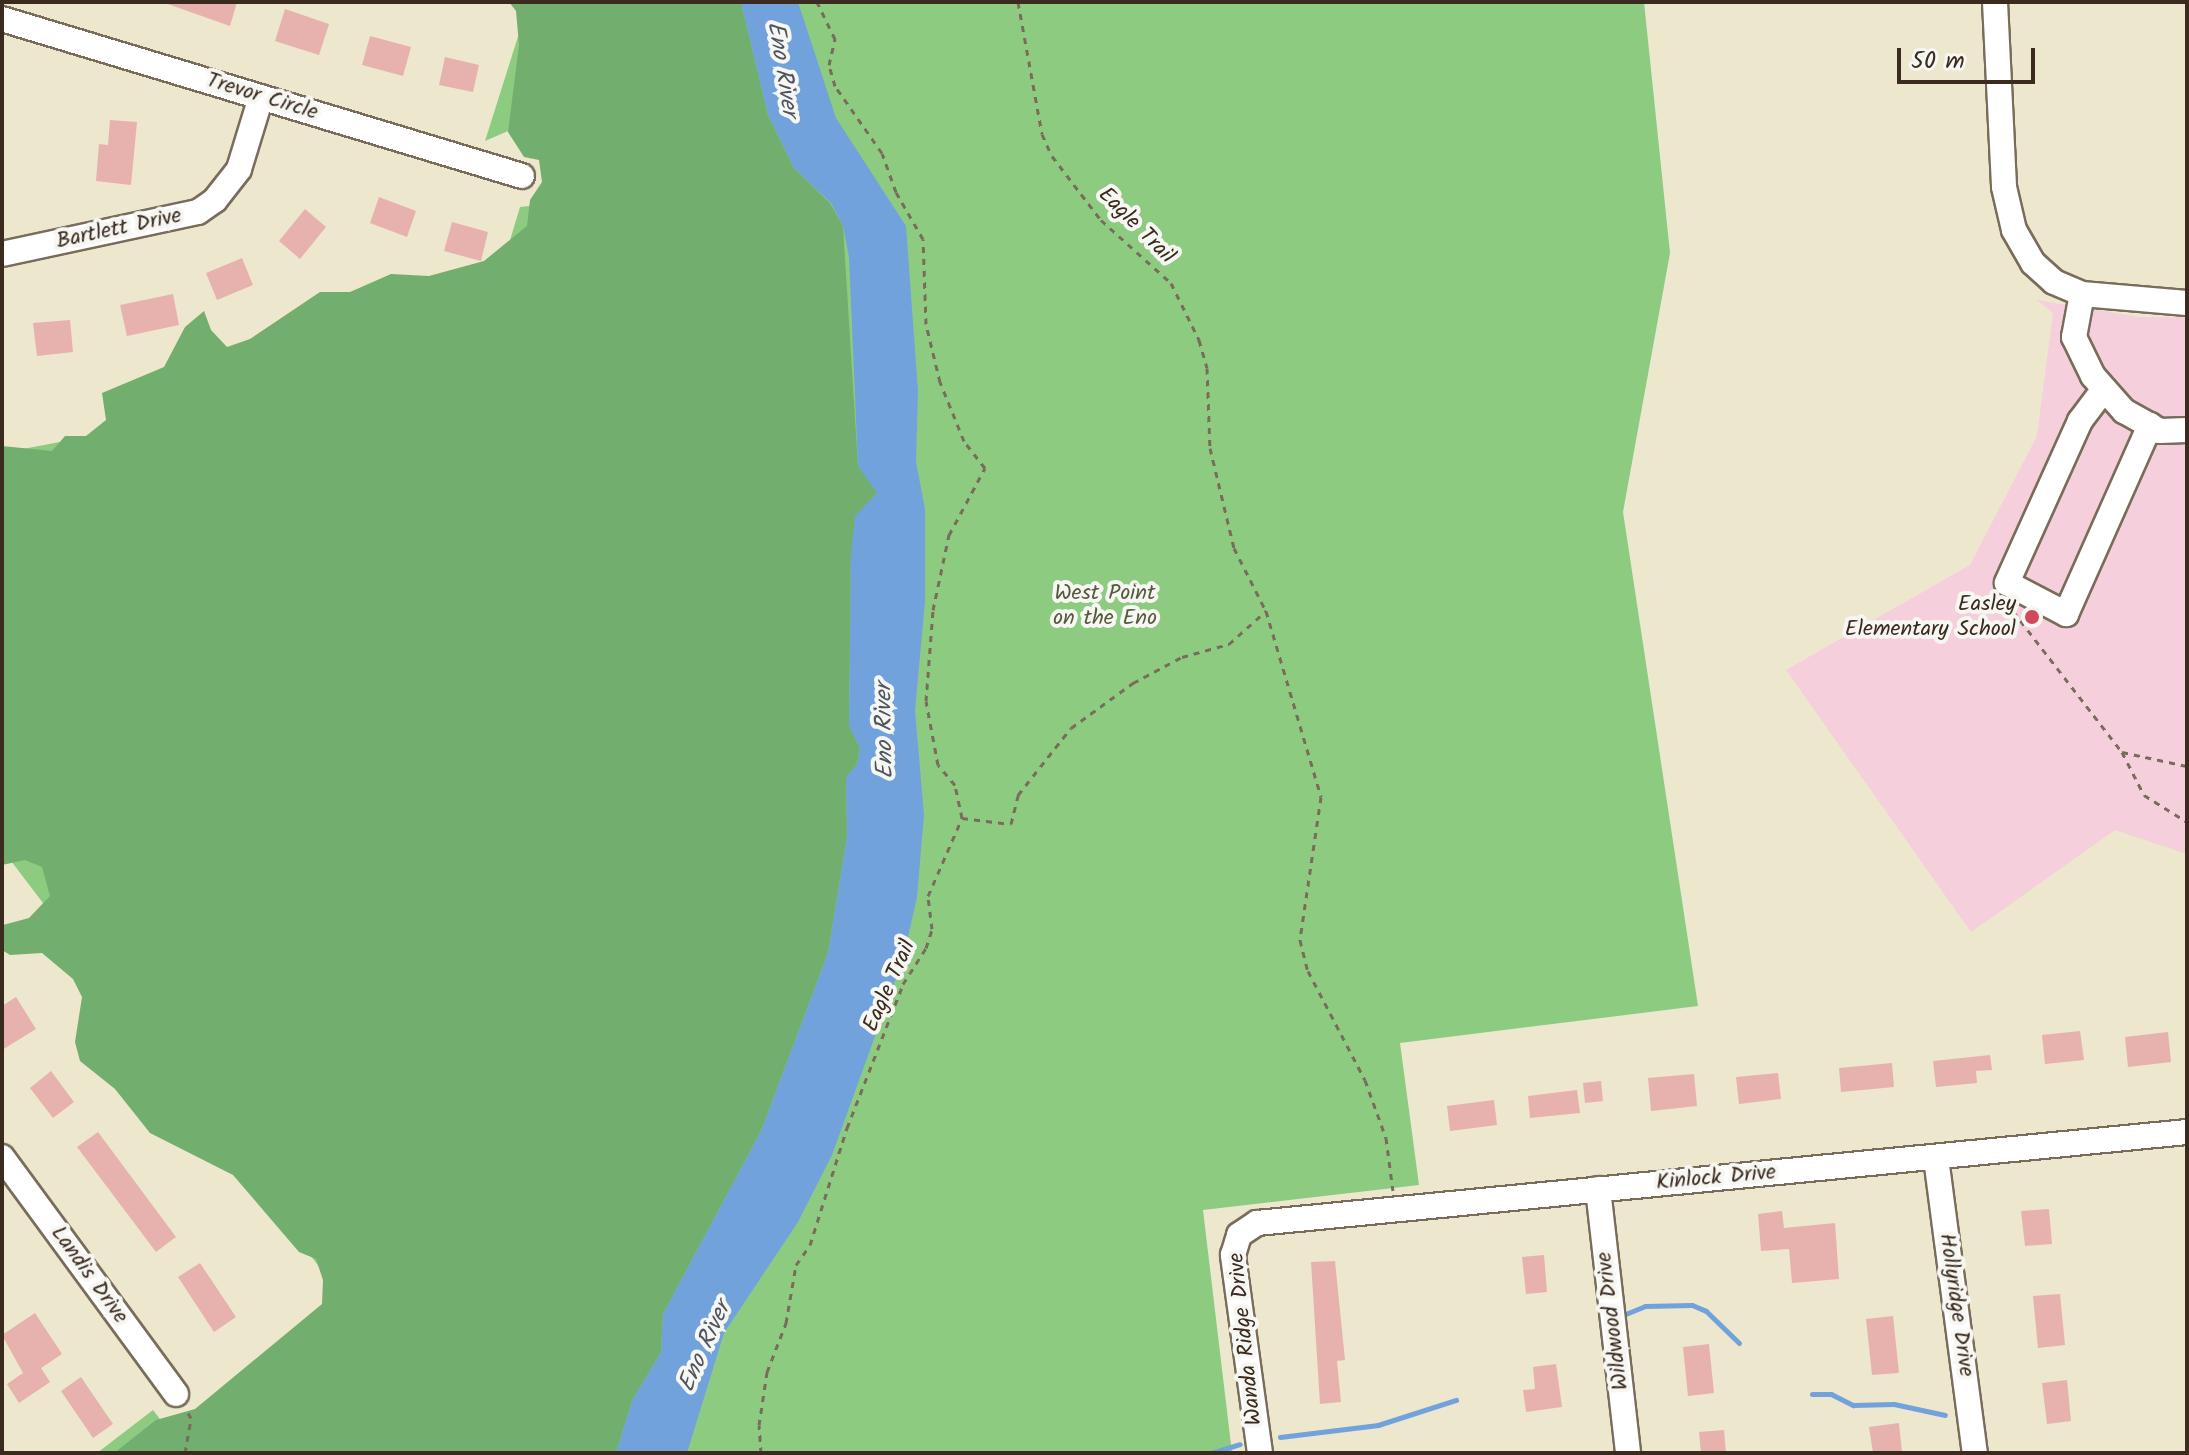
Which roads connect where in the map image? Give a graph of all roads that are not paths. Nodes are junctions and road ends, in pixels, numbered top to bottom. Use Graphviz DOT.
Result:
graph roads {
  1 [pos="1995,2"];
  2 [pos="2,19"];
  3 [pos="261,97"];
  4 [pos="522,176"];
  5 [pos="2,254"];
  6 [pos="2082,294"];
  7 [pos="2187,303"];
  8 [pos="2104,389"];
  9 [pos="2150,425"];
  10 [pos="2187,430"];
  11 [pos="2009,584"];
  12 [pos="2013,611"];
  13 [pos="2187,1132"];
  14 [pos="2,1157"];
  15 [pos="1936,1158"];
  16 [pos="1598,1189"];
  17 [pos="1246,1228"];
  18 [pos="176,1394"];
  19 [pos="1260,1453"];
  20 [pos="1628,1453"];
  21 [pos="1975,1453"];
  1 -- 6 [label="street"];
  2 -- 3 [label="street, Trevor Circle"];
  3 -- 4 [label="street, Trevor Circle"];
  3 -- 5 [label="street, Bartlett Drive"];
  6 -- 7 [label="street"];
  6 -- 8 [label="street"];
  8 -- 9 [label="street"];
  8 -- 11 [label="street"];
  9 -- 10 [label="street"];
  9 -- 11 [label="street"];
  11 -- 12 [label="street"];
  13 -- 15 [label="street, Kinlock Drive"];
  14 -- 18 [label="street, Landis Drive"];
  15 -- 16 [label="street, Kinlock Drive"];
  15 -- 21 [label="street, Hollyridge Drive"];
  16 -- 17 [label="street, Kinlock Drive"];
  16 -- 20 [label="street, Wildwood Drive"];
  17 -- 19 [label="street, Wanda Ridge Drive"];
}
